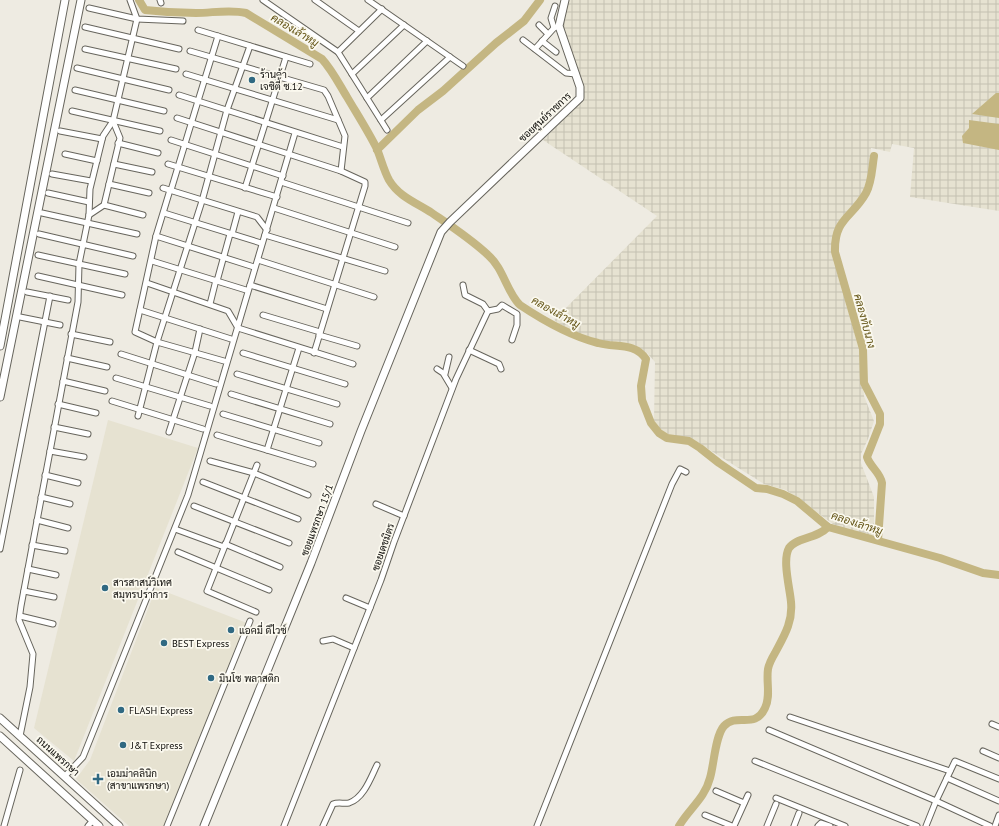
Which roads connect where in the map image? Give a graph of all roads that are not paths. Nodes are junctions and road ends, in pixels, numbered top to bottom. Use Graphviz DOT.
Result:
graph roads {
  1 [pos="65,0"];
  2 [pos="81,0"];
  3 [pos="130,0"];
  4 [pos="263,0"];
  5 [pos="315,0"];
  6 [pos="368,0"];
  7 [pos="565,0"];
  8 [pos="555,6"];
  9 [pos="89,8"];
  10 [pos="382,9"];
  11 [pos="137,19"];
  12 [pos="183,21"];
  13 [pos="404,25"];
  14 [pos="538,25"];
  15 [pos="85,27"];
  16 [pos="557,27"];
  17 [pos="198,30"];
  18 [pos="359,31"];
  19 [pos="548,34"];
  20 [pos="218,36"];
  21 [pos="132,38"];
  22 [pos="523,40"];
  23 [pos="427,41"];
  24 [pos="542,41"];
  25 [pos="250,46"];
  26 [pos="84,49"];
  27 [pos="179,49"];
  28 [pos="535,49"];
  29 [pos="190,51"];
  30 [pos="338,52"];
  31 [pos="556,52"];
  32 [pos="286,57"];
  33 [pos="450,57"];
  34 [pos="128,58"];
  35 [pos="211,58"];
  36 [pos="310,64"];
  37 [pos="463,66"];
  38 [pos="77,68"];
  39 [pos="242,68"];
  40 [pos="176,70"];
  41 [pos="186,74"];
  42 [pos="352,74"];
  43 [pos="576,74"];
  44 [pos="279,78"];
  45 [pos="123,80"];
  46 [pos="205,80"];
  47 [pos="234,89"];
  48 [pos="75,90"];
  49 [pos="169,90"];
  50 [pos="179,95"];
  51 [pos="367,98"];
  52 [pos="118,100"];
  53 [pos="272,100"];
  54 [pos="198,101"];
  55 [pos="164,110"];
  56 [pos="227,110"];
  57 [pos="72,111"];
  58 [pos="177,118"];
  59 [pos="338,120"];
  60 [pos="381,120"];
  61 [pos="113,121"];
  62 [pos="192,123"];
  63 [pos="265,123"];
  64 [pos="387,130"];
  65 [pos="60,131"];
  66 [pos="160,131"];
  67 [pos="222,133"];
  68 [pos="295,133"];
  69 [pos="102,139"];
  70 [pos="171,140"];
  71 [pos="118,143"];
  72 [pos="258,144"];
  73 [pos="185,145"];
  74 [pos="343,147"];
  75 [pos="158,153"];
  76 [pos="65,154"];
  77 [pos="290,154"];
  78 [pos="215,156"];
  79 [pos="96,161"];
  80 [pos="114,164"];
  81 [pos="168,164"];
  82 [pos="178,167"];
  83 [pos="252,167"];
  84 [pos="341,171"];
  85 [pos="152,172"];
  86 [pos="52,174"];
  87 [pos="283,176"];
  88 [pos="208,178"];
  89 [pos="91,181"];
  90 [pos="281,182"];
  91 [pos="109,184"];
  92 [pos="163,188"];
  93 [pos="245,188"];
  94 [pos="171,190"];
  95 [pos="48,193"];
  96 [pos="149,193"];
  97 [pos="277,197"];
  98 [pos="202,200"];
  99 [pos="89,202"];
  100 [pos="104,205"];
  101 [pos="274,208"];
  102 [pos="359,208"];
  103 [pos="238,212"];
  104 [pos="42,213"];
  105 [pos="164,213"];
  106 [pos="89,215"];
  107 [pos="143,215"];
  108 [pos="88,222"];
  109 [pos="450,222"];
  110 [pos="194,223"];
  111 [pos="408,223"];
  112 [pos="266,232"];
  113 [pos="351,233"];
  114 [pos="39,234"];
  115 [pos="137,234"];
  116 [pos="231,234"];
  117 [pos="156,236"];
  118 [pos="261,243"];
  119 [pos="83,244"];
  120 [pos="186,246"];
  121 [pos="395,247"];
  122 [pos="38,255"];
  123 [pos="133,256"];
  124 [pos="224,258"];
  125 [pos="343,258"];
  126 [pos="258,260"];
  127 [pos="152,261"];
  128 [pos="79,264"];
  129 [pos="254,267"];
  130 [pos="179,269"];
  131 [pos="385,271"];
  132 [pos="125,274"];
  133 [pos="38,276"];
  134 [pos="217,281"];
  135 [pos="147,283"];
  136 [pos="335,284"];
  137 [pos="77,285"];
  138 [pos="463,285"];
  139 [pos="250,286"];
  140 [pos="246,290"];
  141 [pos="27,292"];
  142 [pos="173,292"];
  143 [pos="122,295"];
  144 [pos="50,296"];
  145 [pos="374,297"];
  146 [pos="68,300"];
  147 [pos="210,304"];
  148 [pos="140,310"];
  149 [pos="327,310"];
  150 [pos="488,311"];
  151 [pos="263,315"];
  152 [pos="20,318"];
  153 [pos="165,318"];
  154 [pos="44,322"];
  155 [pos="60,325"];
  156 [pos="238,328"];
  157 [pos="200,330"];
  158 [pos="319,333"];
  159 [pos="71,334"];
  160 [pos="230,339"];
  161 [pos="512,340"];
  162 [pos="110,342"];
  163 [pos="157,342"];
  164 [pos="0,346"];
  165 [pos="357,346"];
  166 [pos="299,348"];
  167 [pos="469,350"];
  168 [pos="195,352"];
  169 [pos="243,353"];
  170 [pos="314,353"];
  171 [pos="121,354"];
  172 [pos="450,357"];
  173 [pos="67,358"];
  174 [pos="224,361"];
  175 [pos="151,364"];
  176 [pos="353,364"];
  177 [pos="107,367"];
  178 [pos="293,368"];
  179 [pos="437,369"];
  180 [pos="501,369"];
  181 [pos="237,374"];
  182 [pos="444,374"];
  183 [pos="188,375"];
  184 [pos="116,378"];
  185 [pos="63,382"];
  186 [pos="216,384"];
  187 [pos="346,384"];
  188 [pos="144,387"];
  189 [pos="452,388"];
  190 [pos="286,389"];
  191 [pos="105,391"];
  192 [pos="231,394"];
  193 [pos="0,397"];
  194 [pos="181,397"];
  195 [pos="112,401"];
  196 [pos="58,404"];
  197 [pos="337,404"];
  198 [pos="210,406"];
  199 [pos="280,409"];
  200 [pos="140,410"];
  201 [pos="96,413"];
  202 [pos="223,414"];
  203 [pos="138,416"];
  204 [pos="173,420"];
  205 [pos="330,424"];
  206 [pos="54,427"];
  207 [pos="204,429"];
  208 [pos="273,430"];
  209 [pos="169,432"];
  210 [pos="88,434"];
  211 [pos="217,435"];
  212 [pos="319,443"];
  213 [pos="267,450"];
  214 [pos="50,451"];
  215 [pos="84,457"];
  216 [pos="210,461"];
  217 [pos="313,464"];
  218 [pos="257,465"];
  219 [pos="686,472"];
  220 [pos="254,473"];
  221 [pos="45,475"];
  222 [pos="203,482"];
  223 [pos="78,483"];
  224 [pos="308,495"];
  225 [pos="41,497"];
  226 [pos="244,498"];
  227 [pos="70,504"];
  228 [pos="376,504"];
  229 [pos="194,506"];
  230 [pos="404,516"];
  231 [pos="298,519"];
  232 [pos="37,520"];
  233 [pos="235,520"];
  234 [pos="68,528"];
  235 [pos="174,529"];
  236 [pos="289,543"];
  237 [pos="32,545"];
  238 [pos="225,546"];
  239 [pos="0,549"];
  240 [pos="66,551"];
  241 [pos="178,552"];
  242 [pos="280,567"];
  243 [pos="28,568"];
  244 [pos="216,568"];
  245 [pos="56,575"];
  246 [pos="24,590"];
  247 [pos="269,590"];
  248 [pos="54,596"];
  249 [pos="346,598"];
  250 [pos="370,608"];
  251 [pos="256,612"];
  252 [pos="20,616"];
  253 [pos="250,621"];
  254 [pos="53,624"];
  255 [pos="322,641"];
  256 [pos="354,648"];
  257 [pos="790,717"];
  258 [pos="0,718"];
  259 [pos="992,724"];
  260 [pos="999,727"];
  261 [pos="769,730"];
  262 [pos="0,736"];
  263 [pos="20,736"];
  264 [pos="983,751"];
  265 [pos="999,758"];
  266 [pos="755,761"];
  267 [pos="377,765"];
  268 [pos="20,770"];
  269 [pos="950,771"];
  270 [pos="65,776"];
  271 [pos="947,778"];
  272 [pos="999,779"];
  273 [pos="716,791"];
  274 [pos="748,795"];
  275 [pos="776,798"];
  276 [pos="936,801"];
  277 [pos="999,801"];
  278 [pos="744,803"];
  279 [pos="776,804"];
  280 [pos="799,813"];
  281 [pos="705,815"];
  282 [pos="999,815"];
  283 [pos="90,823"];
  284 [pos="4,826"];
  285 [pos="99,826"];
  286 [pos="119,826"];
  287 [pos="167,826"];
  288 [pos="204,826"];
  289 [pos="284,826"];
  290 [pos="323,826"];
  291 [pos="537,826"];
  292 [pos="733,826"];
  293 [pos="767,826"];
  294 [pos="794,826"];
  295 [pos="818,826"];
  296 [pos="830,826"];
  297 [pos="845,826"];
  298 [pos="917,826"];
  299 [pos="926,826"];
  300 [pos="990,826"];
  301 [pos="995,826"];
  1 -- 164 [label="street"];
  2 -- 193 [label="street"];
  3 -- 11 [label="street"];
  4 -- 30 [label="street"];
  5 -- 18 [label="street"];
  6 -- 10 [label="street"];
  7 -- 16 [label="street"];
  8 -- 16 [label="street"];
  9 -- 11 [label="street"];
  10 -- 13 [label="street"];
  10 -- 18 [label="street"];
  11 -- 12 [label="street"];
  11 -- 21 [label="street"];
  13 -- 23 [label="street"];
  13 -- 42 [label="street"];
  14 -- 19 [label="street"];
  15 -- 21 [label="street"];
  16 -- 19 [label="street"];
  16 -- 43 [label="street, ซอยศูนย์ราชการ"];
  17 -- 20 [label="street"];
  18 -- 30 [label="street"];
  19 -- 24 [label="street"];
  20 -- 25 [label="street"];
  20 -- 35 [label="street"];
  21 -- 27 [label="street"];
  21 -- 34 [label="street"];
  22 -- 28 [label="street"];
  23 -- 33 [label="street"];
  23 -- 51 [label="street"];
  24 -- 28 [label="street"];
  24 -- 31 [label="street"];
  25 -- 32 [label="street"];
  25 -- 39 [label="street"];
  26 -- 34 [label="street"];
  28 -- 43 [label="street"];
  29 -- 35 [label="street"];
  30 -- 42 [label="street"];
  32 -- 36 [label="street"];
  32 -- 44 [label="street"];
  33 -- 37 [label="street"];
  33 -- 60 [label="street"];
  34 -- 40 [label="street"];
  34 -- 45 [label="street"];
  35 -- 39 [label="street"];
  35 -- 46 [label="street"];
  38 -- 45 [label="street"];
  39 -- 44 [label="street"];
  39 -- 47 [label="street"];
  41 -- 46 [label="street"];
  42 -- 51 [label="street"];
  43 -- 109 [label="street, ซอยศูนย์ราชการ"];
  44 -- 53 [label="street"];
  44 -- 59 [label="street"];
  45 -- 49 [label="street"];
  45 -- 52 [label="street"];
  46 -- 47 [label="street"];
  46 -- 54 [label="street"];
  47 -- 53 [label="street"];
  47 -- 56 [label="street"];
  48 -- 52 [label="street"];
  50 -- 54 [label="street"];
  51 -- 60 [label="street"];
  52 -- 55 [label="street"];
  52 -- 61 [label="street"];
  53 -- 59 [label="street"];
  53 -- 63 [label="street"];
  54 -- 56 [label="street"];
  54 -- 62 [label="street"];
  56 -- 63 [label="street"];
  56 -- 67 [label="street"];
  57 -- 61 [label="street"];
  58 -- 62 [label="street"];
  59 -- 74 [label="street"];
  60 -- 64 [label="street"];
  61 -- 66 [label="street"];
  61 -- 69 [label="street"];
  61 -- 71 [label="street"];
  62 -- 67 [label="street"];
  62 -- 73 [label="street"];
  63 -- 68 [label="street"];
  63 -- 72 [label="street"];
  65 -- 69 [label="street"];
  67 -- 72 [label="street"];
  67 -- 78 [label="street"];
  68 -- 74 [label="street"];
  68 -- 77 [label="street"];
  69 -- 79 [label="street"];
  70 -- 73 [label="street"];
  71 -- 75 [label="street"];
  71 -- 80 [label="street"];
  72 -- 77 [label="street"];
  72 -- 83 [label="street"];
  73 -- 78 [label="street"];
  73 -- 82 [label="street"];
  74 -- 84 [label="street"];
  76 -- 79 [label="street"];
  77 -- 84 [label="street"];
  77 -- 87 [label="street"];
  78 -- 83 [label="street"];
  78 -- 88 [label="street"];
  79 -- 89 [label="street"];
  80 -- 85 [label="street"];
  80 -- 91 [label="street"];
  81 -- 82 [label="street"];
  82 -- 88 [label="street"];
  82 -- 94 [label="street"];
  83 -- 87 [label="street"];
  83 -- 93 [label="street"];
  84 -- 102 [label="street"];
  86 -- 89 [label="street"];
  87 -- 90 [label="street"];
  88 -- 93 [label="street"];
  88 -- 98 [label="street"];
  89 -- 99 [label="street"];
  90 -- 97 [label="street"];
  90 -- 102 [label="street"];
  91 -- 96 [label="street"];
  91 -- 100 [label="street"];
  92 -- 94 [label="street"];
  93 -- 97 [label="street"];
  94 -- 98 [label="street"];
  94 -- 105 [label="street"];
  95 -- 99 [label="street"];
  97 -- 101 [label="street"];
  98 -- 103 [label="street"];
  98 -- 110 [label="street"];
  99 -- 106 [label="street"];
  100 -- 106 [label="street"];
  100 -- 107 [label="street"];
  101 -- 112 [label="street"];
  101 -- 113 [label="street"];
  102 -- 111 [label="street"];
  102 -- 113 [label="street"];
  103 -- 112 [label="street"];
  103 -- 116 [label="street"];
  104 -- 108 [label="street"];
  105 -- 110 [label="street"];
  105 -- 117 [label="street"];
  106 -- 108 [label="street"];
  108 -- 115 [label="street"];
  108 -- 119 [label="street"];
  109 -- 288 [label="street, ซอยแพรกษา 15/1"];
  110 -- 116 [label="street"];
  110 -- 120 [label="street"];
  112 -- 125 [label="street"];
  112 -- 126 [label="street"];
  113 -- 121 [label="street"];
  113 -- 125 [label="street"];
  114 -- 119 [label="street"];
  116 -- 118 [label="street"];
  116 -- 124 [label="street"];
  117 -- 120 [label="street"];
  117 -- 127 [label="street"];
  119 -- 123 [label="street"];
  119 -- 128 [label="street"];
  120 -- 124 [label="street"];
  120 -- 130 [label="street"];
  122 -- 128 [label="street"];
  124 -- 129 [label="street"];
  124 -- 134 [label="street"];
  125 -- 131 [label="street"];
  125 -- 136 [label="street"];
  126 -- 136 [label="street"];
  126 -- 139 [label="street"];
  127 -- 130 [label="street"];
  127 -- 135 [label="street"];
  128 -- 132 [label="street"];
  128 -- 137 [label="street"];
  130 -- 134 [label="street"];
  130 -- 142 [label="street"];
  133 -- 137 [label="street"];
  134 -- 140 [label="street"];
  134 -- 147 [label="street"];
  135 -- 142 [label="street"];
  135 -- 148 [label="street"];
  136 -- 145 [label="street"];
  136 -- 149 [label="street"];
  137 -- 143 [label="street"];
  137 -- 159 [label="street"];
  138 -- 150 [label="street"];
  139 -- 149 [label="street"];
  139 -- 156 [label="street"];
  141 -- 144 [label="street"];
  142 -- 147 [label="street"];
  142 -- 153 [label="street"];
  144 -- 146 [label="street"];
  144 -- 154 [label="street"];
  147 -- 156 [label="street"];
  148 -- 153 [label="street"];
  148 -- 163 [label="street"];
  149 -- 158 [label="street"];
  150 -- 161 [label="street"];
  150 -- 167 [label="street, ซอยเดชมิตร"];
  151 -- 158 [label="street"];
  152 -- 154 [label="street"];
  153 -- 157 [label="street"];
  153 -- 163 [label="street"];
  154 -- 155 [label="street"];
  154 -- 239 [label="street"];
  156 -- 166 [label="street"];
  156 -- 235 [label="street"];
  157 -- 160 [label="street"];
  157 -- 168 [label="street"];
  158 -- 165 [label="street"];
  158 -- 170 [label="street"];
  159 -- 162 [label="street"];
  159 -- 173 [label="street"];
  163 -- 168 [label="street"];
  163 -- 175 [label="street"];
  166 -- 170 [label="street"];
  166 -- 178 [label="street"];
  167 -- 180 [label="street"];
  167 -- 189 [label="street, ซอยเดชมิตร"];
  168 -- 174 [label="street"];
  168 -- 183 [label="street"];
  169 -- 178 [label="street"];
  170 -- 176 [label="street"];
  171 -- 175 [label="street"];
  172 -- 182 [label="street"];
  173 -- 177 [label="street"];
  173 -- 185 [label="street"];
  175 -- 183 [label="street"];
  175 -- 188 [label="street"];
  178 -- 187 [label="street"];
  178 -- 190 [label="street"];
  179 -- 182 [label="street"];
  181 -- 190 [label="street"];
  182 -- 189 [label="street"];
  183 -- 186 [label="street"];
  183 -- 194 [label="street"];
  184 -- 188 [label="street"];
  185 -- 191 [label="street"];
  185 -- 196 [label="street"];
  188 -- 194 [label="street"];
  188 -- 200 [label="street"];
  189 -- 230 [label="street, ซอยเดชมิตร"];
  190 -- 197 [label="street"];
  190 -- 199 [label="street"];
  192 -- 199 [label="street"];
  194 -- 198 [label="street"];
  194 -- 204 [label="street"];
  195 -- 200 [label="street"];
  196 -- 201 [label="street"];
  196 -- 206 [label="street"];
  199 -- 205 [label="street"];
  199 -- 208 [label="street"];
  200 -- 203 [label="street"];
  200 -- 204 [label="street"];
  202 -- 208 [label="street"];
  204 -- 207 [label="street"];
  204 -- 209 [label="street"];
  206 -- 210 [label="street"];
  206 -- 214 [label="street"];
  208 -- 212 [label="street"];
  208 -- 213 [label="street"];
  211 -- 213 [label="street"];
  213 -- 217 [label="street"];
  214 -- 215 [label="street"];
  214 -- 221 [label="street"];
  216 -- 220 [label="street"];
  218 -- 220 [label="street"];
  219 -- 291 [label="street"];
  220 -- 224 [label="street"];
  220 -- 226 [label="street"];
  221 -- 223 [label="street"];
  221 -- 225 [label="street"];
  222 -- 226 [label="street"];
  225 -- 227 [label="street"];
  225 -- 232 [label="street"];
  226 -- 231 [label="street"];
  226 -- 233 [label="street"];
  228 -- 230 [label="street"];
  229 -- 233 [label="street"];
  230 -- 250 [label="street, ซอยเดชมิตร"];
  232 -- 234 [label="street"];
  232 -- 237 [label="street"];
  233 -- 236 [label="street"];
  233 -- 238 [label="street"];
  235 -- 238 [label="street"];
  235 -- 270 [label="street"];
  237 -- 240 [label="street"];
  237 -- 243 [label="street"];
  238 -- 242 [label="street"];
  238 -- 244 [label="street"];
  241 -- 244 [label="street"];
  243 -- 245 [label="street"];
  243 -- 246 [label="street"];
  244 -- 247 [label="street"];
  244 -- 251 [label="street"];
  246 -- 248 [label="street"];
  246 -- 252 [label="street"];
  249 -- 250 [label="street"];
  250 -- 256 [label="street, ซอยเดชมิตร"];
  252 -- 254 [label="street"];
  252 -- 263 [label="street"];
  253 -- 287 [label="street"];
  255 -- 256 [label="street"];
  256 -- 289 [label="street, ซอยเดชมิตร"];
  257 -- 269 [label="street"];
  258 -- 263 [label="street, ถนนแพรกษา"];
  259 -- 260 [label="street"];
  261 -- 276 [label="street"];
  262 -- 283 [label="street"];
  263 -- 270 [label="street, ถนนแพรกษา"];
  264 -- 265 [label="street"];
  266 -- 298 [label="street"];
  267 -- 290 [label="street"];
  268 -- 284 [label="street"];
  269 -- 271 [label="street"];
  269 -- 272 [label="street"];
  270 -- 286 [label="street, ถนนแพรกษา"];
  271 -- 276 [label="street"];
  271 -- 277 [label="street"];
  273 -- 278 [label="street"];
  274 -- 278 [label="street"];
  275 -- 297 [label="street"];
  276 -- 299 [label="street"];
  276 -- 300 [label="street"];
  278 -- 292 [label="street"];
  279 -- 293 [label="street"];
  280 -- 294 [label="street"];
  281 -- 292 [label="street"];
  282 -- 301 [label="street"];
  283 -- 285 [label="street"];
  295 -- 296 [label="street"];
}
